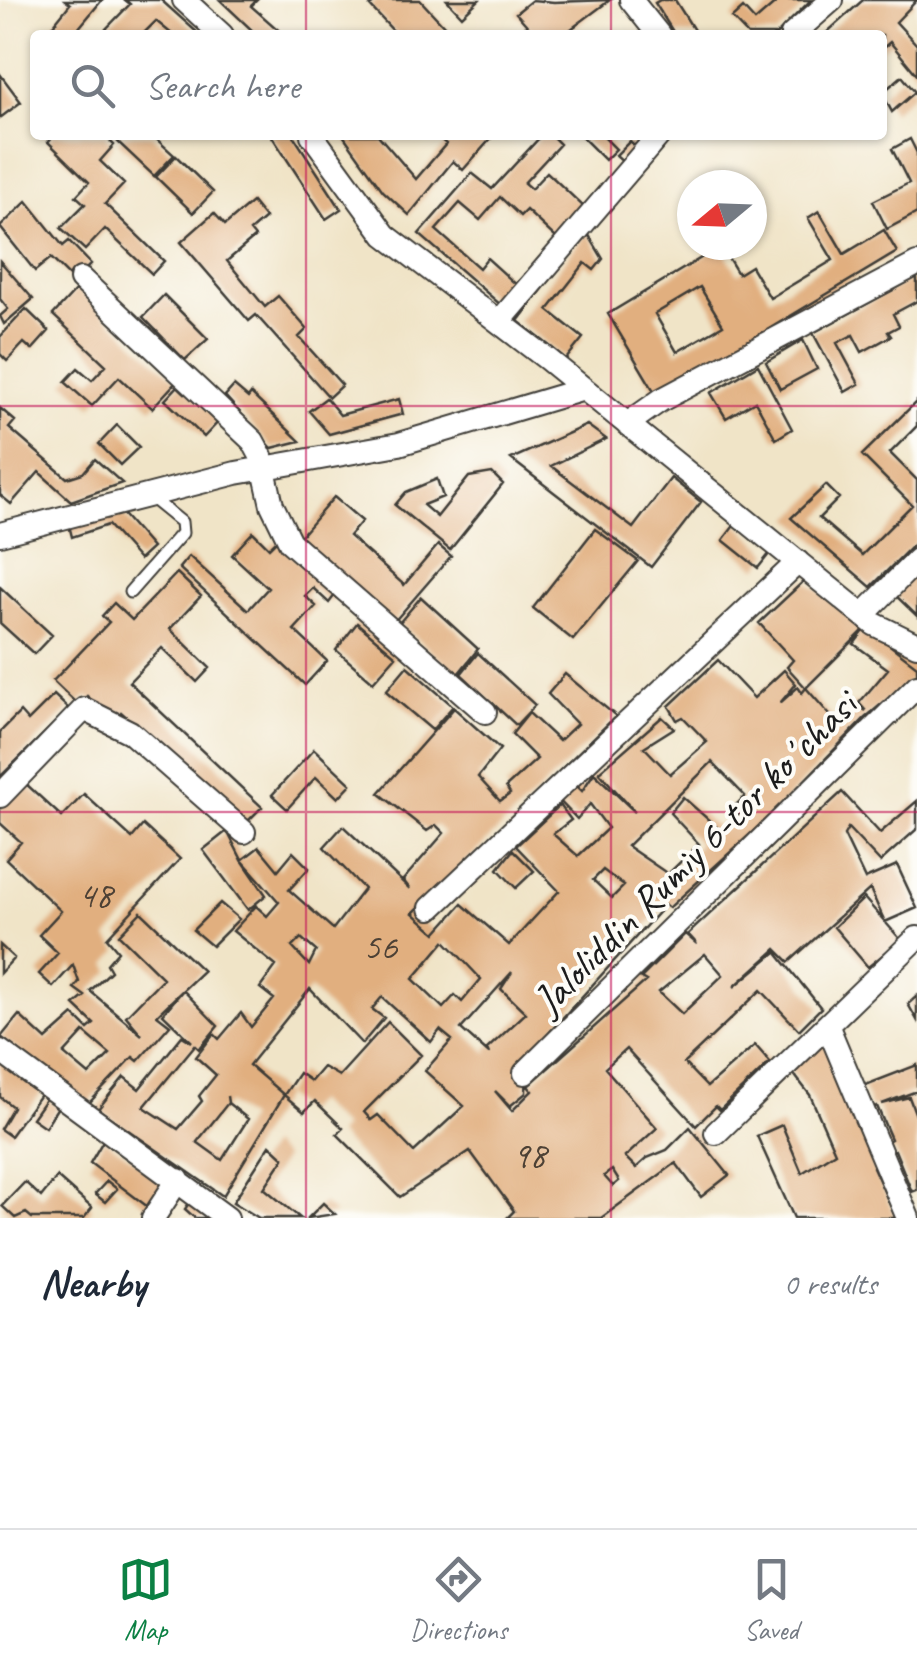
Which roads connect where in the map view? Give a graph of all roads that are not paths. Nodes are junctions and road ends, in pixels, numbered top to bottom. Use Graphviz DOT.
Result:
graph roads {
  1 [pos="184,0"];
  2 [pos="631,0"];
  3 [pos="832,0"];
  4 [pos="217,30"];
  5 [pos="655,30"];
  6 [pos="798,30"];
  7 [pos="316,140"];
  8 [pos="655,140"];
  9 [pos="917,264"];
  10 [pos="82,279"];
  11 [pos="499,322"];
  12 [pos="584,389"];
  13 [pos="627,424"];
  14 [pos="265,470"];
  15 [pos="149,496"];
  16 [pos="0,534"];
  17 [pos="917,560"];
  18 [pos="798,562"];
  19 [pos="130,592"];
  20 [pos="863,615"];
  21 [pos="917,646"];
  22 [pos="917,686"];
  23 [pos="484,712"];
  24 [pos="0,796"];
  25 [pos="244,832"];
  26 [pos="430,908"];
  27 [pos="917,938"];
  28 [pos="828,1028"];
  29 [pos="0,1050"];
  30 [pos="525,1073"];
  31 [pos="716,1132"];
  32 [pos="178,1180"];
  33 [pos="909,1205"];
  34 [pos="153,1218"];
  35 [pos="226,1218"];
  1 -- 4 [label="street"];
  2 -- 5 [label="street"];
  3 -- 6 [label="street"];
  7 -- 11 [label="street"];
  8 -- 11 [label="street"];
  9 -- 13 [label="street"];
  10 -- 14 [label="street"];
  11 -- 12 [label="street"];
  12 -- 13 [label="street"];
  12 -- 14 [label="street"];
  13 -- 18 [label="street"];
  14 -- 15 [label="street"];
  14 -- 23 [label="street"];
  15 -- 16 [label="street"];
  15 -- 19 [label="lane"];
  17 -- 20 [label="street"];
  18 -- 20 [label="street"];
  18 -- 26 [label="street"];
  20 -- 21 [label="street"];
  22 -- 30 [label="street, Jaloliddin Rumiy 6-tor koʼchasi"];
  24 -- 25 [label="street"];
  27 -- 28 [label="street"];
  28 -- 31 [label="street"];
  28 -- 33 [label="street"];
  29 -- 32 [label="street"];
  32 -- 34 [label="street"];
  32 -- 35 [label="street"];
}
